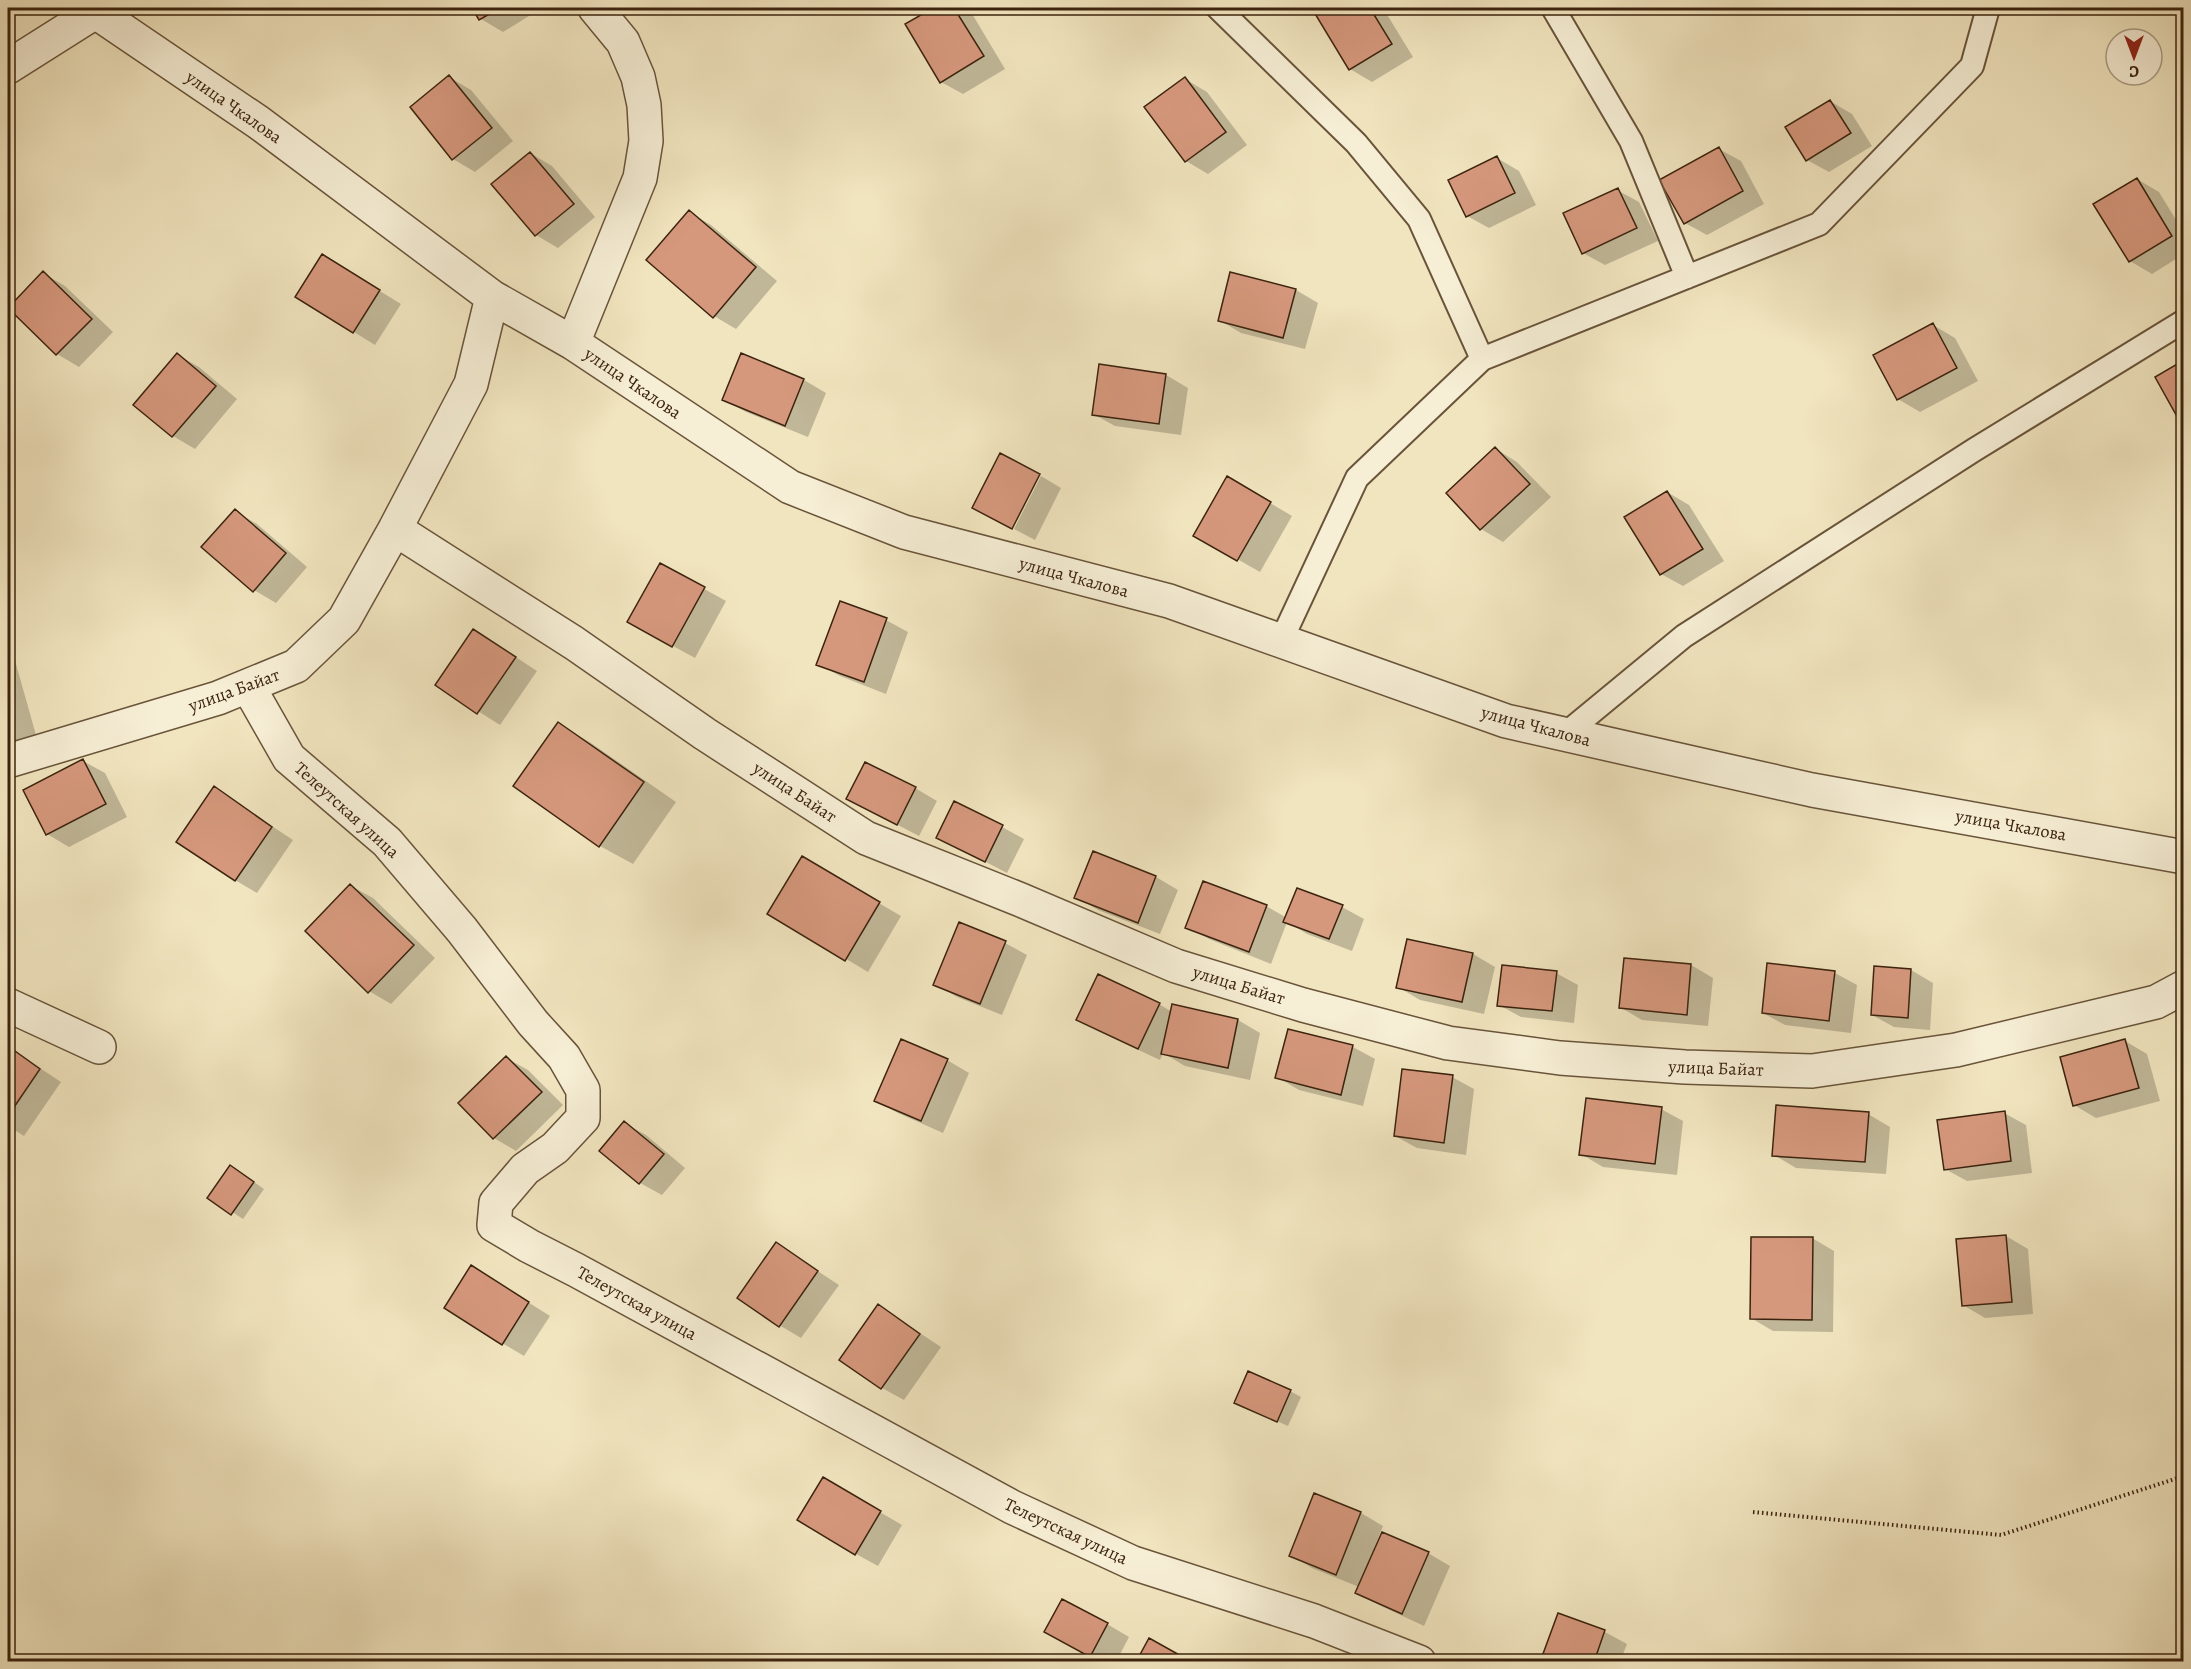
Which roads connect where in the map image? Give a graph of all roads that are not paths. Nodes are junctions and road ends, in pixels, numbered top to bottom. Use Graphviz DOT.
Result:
graph roads {
  1 [pos="595,8"];
  2 [pos="1218,8"];
  3 [pos="1553,8"];
  4 [pos="1988,8"];
  5 [pos="92,10"];
  6 [pos="8,67"];
  7 [pos="1687,277"];
  8 [pos="492,297"];
  9 [pos="2184,321"];
  10 [pos="573,343"];
  11 [pos="1482,359"];
  12 [pos="395,529"];
  13 [pos="1281,641"];
  14 [pos="248,686"];
  15 [pos="1564,735"];
  16 [pos="8,760"];
  17 [pos="2184,857"];
  18 [pos="2184,987"];
  19 [pos="8,1005"];
  20 [pos="99,1047"];
  21 [pos="1419,1662"];
  1 -- 10 [label="street"];
  2 -- 11 [label="lane"];
  3 -- 7 [label="lane"];
  4 -- 7 [label="lane"];
  5 -- 6 [label="street"];
  5 -- 8 [label="street, улица Чкалова"];
  7 -- 11 [label="lane"];
  8 -- 10 [label="street, улица Чкалова"];
  8 -- 12 [label="street, улица Байат"];
  9 -- 15 [label="lane"];
  10 -- 13 [label="street, улица Чкалова"];
  11 -- 13 [label="lane"];
  12 -- 14 [label="street, улица Байат"];
  12 -- 18 [label="street, улица Байат"];
  13 -- 15 [label="street, улица Чкалова"];
  14 -- 16 [label="street, улица Байат"];
  14 -- 21 [label="street, Телеутская улица"];
  15 -- 17 [label="street, улица Чкалова"];
  19 -- 20 [label="street"];
}
